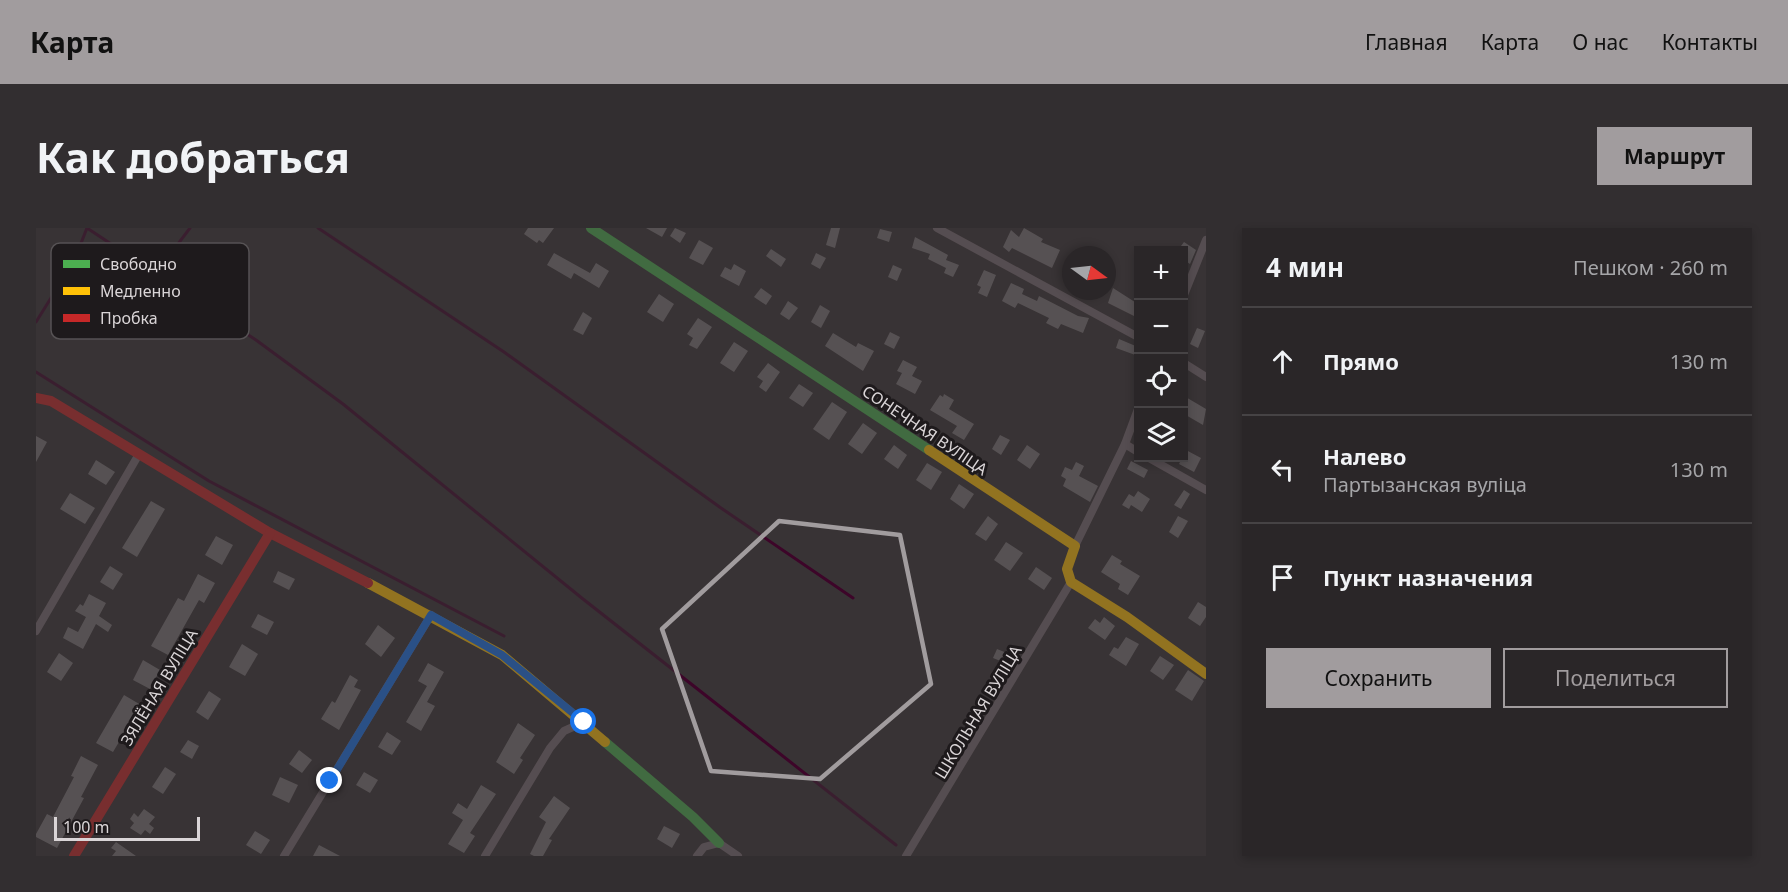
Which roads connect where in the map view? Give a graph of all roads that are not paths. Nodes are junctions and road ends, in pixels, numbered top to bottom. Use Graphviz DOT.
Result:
graph roads {
  1 [pos="591,228"];
  2 [pos="937,228"];
  3 [pos="1206,240"];
  4 [pos="1188,285"];
  5 [pos="1134,335"];
  6 [pos="1188,366"];
  7 [pos="1206,377"];
  8 [pos="36,399"];
  9 [pos="1134,420"];
  10 [pos="1125,444"];
  11 [pos="1134,450"];
  12 [pos="139,454"];
  13 [pos="1156,462"];
  14 [pos="1206,490"];
  15 [pos="270,533"];
  16 [pos="1075,546"];
  17 [pos="1071,582"];
  18 [pos="431,615"];
  19 [pos="36,631"];
  20 [pos="1206,674"];
  21 [pos="584,722"];
  22 [pos="719,843"];
  23 [pos="74,856"];
  24 [pos="284,856"];
  25 [pos="485,856"];
  26 [pos="697,856"];
  27 [pos="738,856"];
  28 [pos="906,856"];
  1 -- 16 [label="street, СОНЕЧНАЯ ВУЛІЦА"];
  2 -- 5 [label="street"];
  3 -- 4 [label="street"];
  6 -- 7 [label="street"];
  8 -- 12 [label="street"];
  9 -- 10 [label="street"];
  10 -- 11 [label="street"];
  10 -- 16 [label="street"];
  12 -- 15 [label="street"];
  12 -- 19 [label="street"];
  13 -- 14 [label="street"];
  15 -- 18 [label="street"];
  15 -- 23 [label="street, ЗЯЛЁНАЯ ВУЛІЦА"];
  16 -- 17 [label="street"];
  17 -- 20 [label="street"];
  17 -- 28 [label="street, ШКОЛЬНАЯ ВУЛІЦА"];
  18 -- 21 [label="street"];
  18 -- 24 [label="street"];
  21 -- 22 [label="street"];
  21 -- 25 [label="street"];
  22 -- 26 [label="street"];
  22 -- 27 [label="street"];
}
